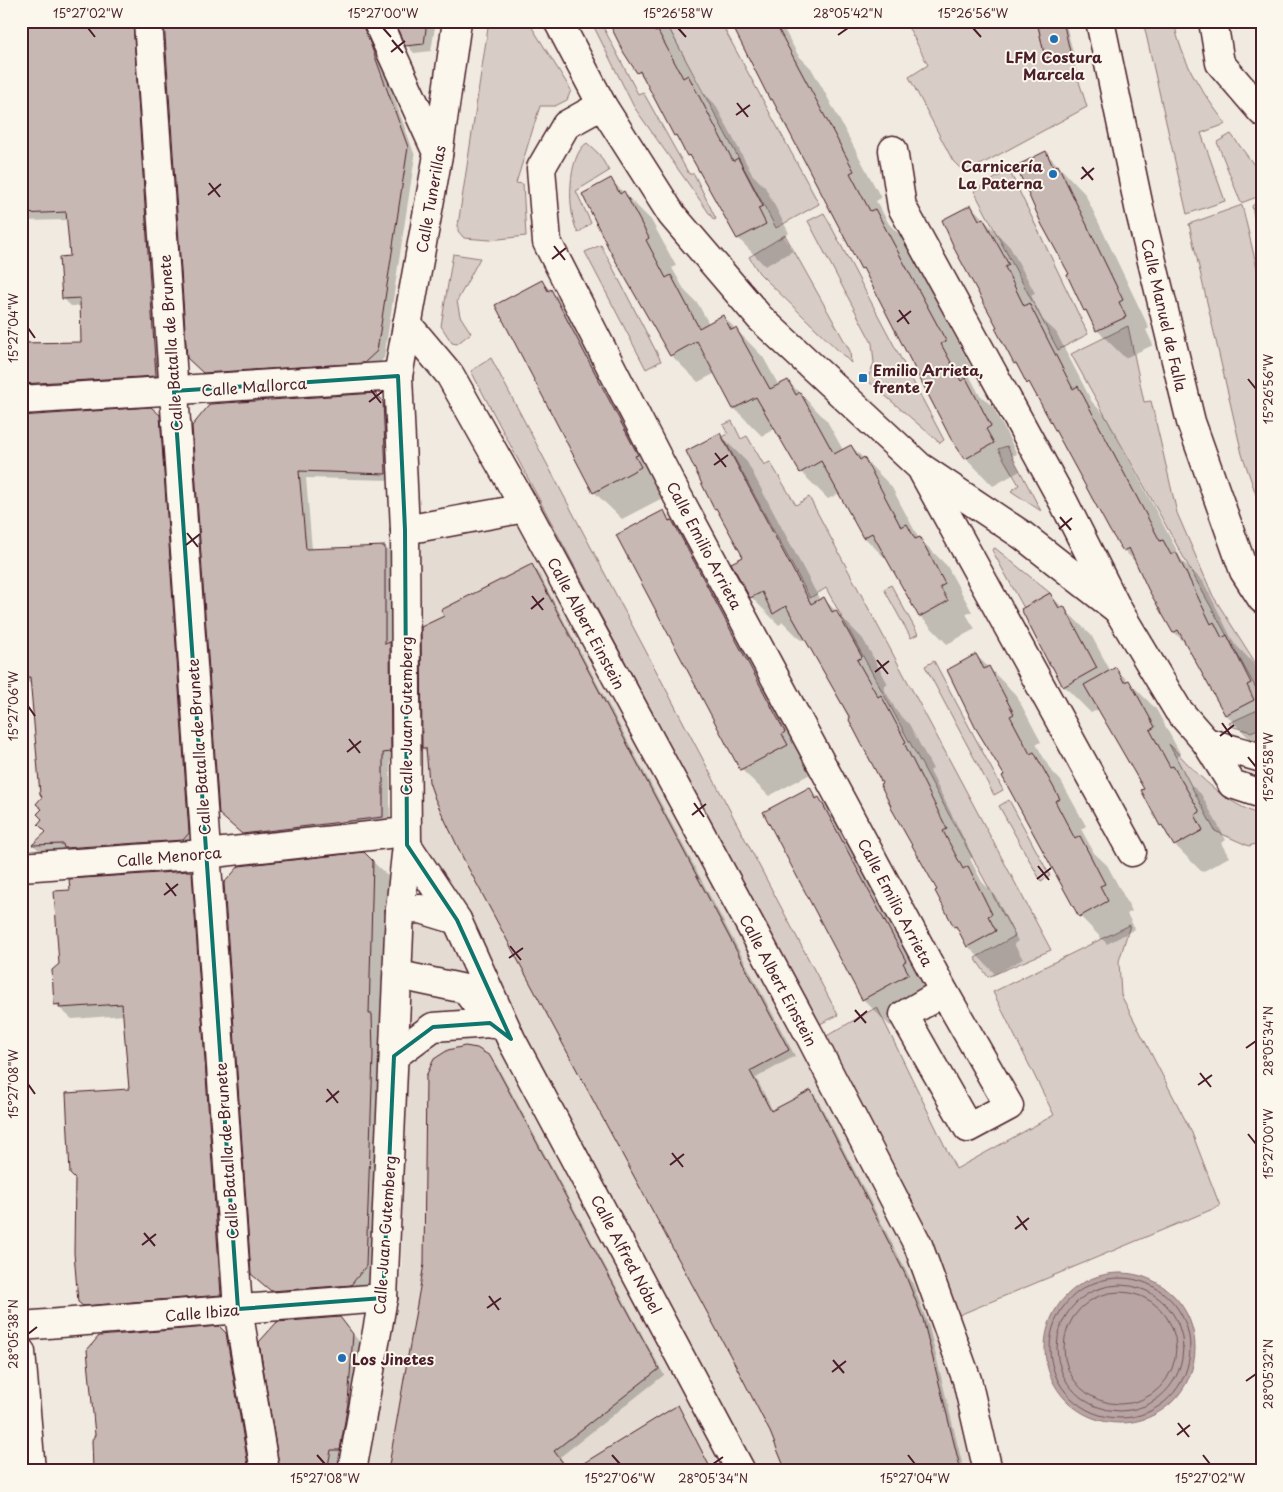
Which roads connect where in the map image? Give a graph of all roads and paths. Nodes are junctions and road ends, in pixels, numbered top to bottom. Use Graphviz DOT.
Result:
graph roads {
  1 [pos="148,21"];
  2 [pos="377,21"];
  3 [pos="457,21"];
  4 [pos="558,21"];
  5 [pos="1100,21"];
  6 [pos="1213,21"];
  7 [pos="602,105"];
  8 [pos="1262,112"];
  9 [pos="893,150"];
  10 [pos="438,155"];
  11 [pos="406,324"];
  12 [pos="398,376"];
  13 [pos="174,391"];
  14 [pos="21,400"];
  15 [pos="920,467"];
  16 [pos="525,508"];
  17 [pos="405,530"];
  18 [pos="1262,599"];
  19 [pos="1118,610"];
  20 [pos="1206,742"];
  21 [pos="1262,758"];
  22 [pos="1262,794"];
  23 [pos="406,838"];
  24 [pos="1132,852"];
  25 [pos="205,854"];
  26 [pos="21,867"];
  27 [pos="400,910"];
  28 [pos="457,920"];
  29 [pos="399,975"];
  30 [pos="944,992"];
  31 [pos="490,1023"];
  32 [pos="511,1039"];
  33 [pos="394,1056"];
  34 [pos="383,1298"];
  35 [pos="238,1309"];
  36 [pos="21,1326"];
  37 [pos="21,1352"];
  38 [pos="31,1471"];
  39 [pos="265,1471"];
  40 [pos="352,1471"];
  41 [pos="741,1471"];
  42 [pos="988,1471"];
  1 -- 13 [label="street, Calle Batalla de Brunete"];
  2 -- 10 [label="street"];
  3 -- 10 [label="street, Calle Tunerillas"];
  4 -- 7 [label="street"];
  5 -- 18 [label="street, Calle Manuel de Falla"];
  6 -- 8 [label="street"];
  7 -- 15 [label="street"];
  7 -- 30 [label="street, Calle Emilio Arrieta"];
  9 -- 19 [label="street"];
  10 -- 11 [label="street, Calle Tunerillas"];
  11 -- 12 [label="street, Calle Tunerillas"];
  11 -- 16 [label="street, Calle Albert Einstein"];
  12 -- 13 [label="street, Calle Mallorca"];
  12 -- 17 [label="street, Calle Juan Gutemberg"];
  13 -- 14 [label="street, Calle Mallorca"];
  13 -- 25 [label="street, Calle Batalla de Brunete"];
  15 -- 19 [label="street"];
  15 -- 24 [label="street"];
  16 -- 17 [label="street"];
  16 -- 42 [label="street, Calle Albert Einstein"];
  17 -- 23 [label="street, Calle Juan Gutemberg"];
  19 -- 20 [label="street"];
  20 -- 21 [label="street"];
  20 -- 22 [label="street"];
  23 -- 25 [label="street, Calle Menorca"];
  23 -- 27 [label="street, Calle Juan Gutemberg"];
  23 -- 28 [label="street, Calle Alfred Nóbel"];
  25 -- 26 [label="street, Calle Menorca"];
  25 -- 35 [label="street, Calle Batalla de Brunete"];
  27 -- 28 [label="street"];
  27 -- 29 [label="street, Calle Juan Gutemberg"];
  28 -- 32 [label="street, Calle Alfred Nóbel"];
  29 -- 31 [label="street, Calle Alfred Nóbel"];
  29 -- 33 [label="street, Calle Juan Gutemberg"];
  30 -- 30 [label="street, Calle Emilio Arrieta"];
  31 -- 32 [label="street, Calle Alfred Nóbel"];
  31 -- 33 [label="street"];
  32 -- 41 [label="street, Calle Alfred Nóbel"];
  33 -- 34 [label="street, Calle Juan Gutemberg"];
  34 -- 35 [label="street, Calle Ibiza"];
  34 -- 40 [label="street, Calle Juan Gutemberg"];
  35 -- 36 [label="street, Calle Ibiza"];
  35 -- 39 [label="street, Calle Batalla de Brunete"];
  37 -- 38 [label="street"];
}
